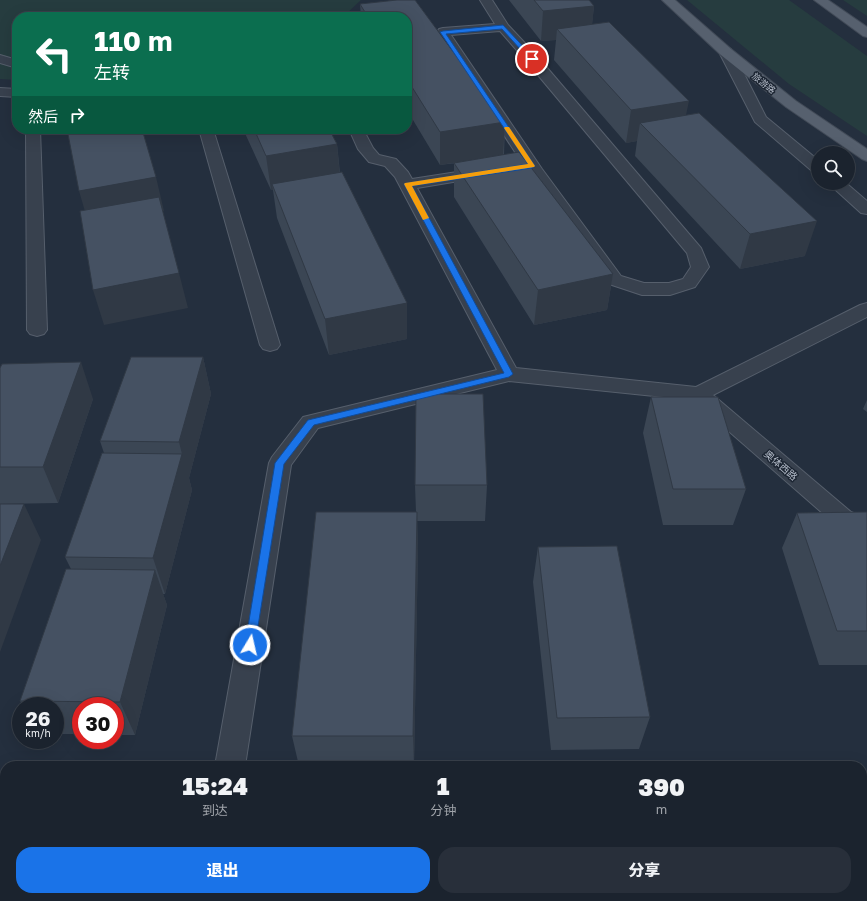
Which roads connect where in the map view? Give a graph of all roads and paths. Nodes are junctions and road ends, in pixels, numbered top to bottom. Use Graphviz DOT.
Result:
graph roads {
  1 [pos="486,0"];
  2 [pos="668,0"];
  3 [pos="820,0"];
  4 [pos="503,27"];
  5 [pos="867,33"];
  6 [pos="726,52"];
  7 [pos="0,59"];
  8 [pos="12,63"];
  9 [pos="0,92"];
  10 [pos="12,93"];
  11 [pos="33,134"];
  12 [pos="207,134"];
  13 [pos="358,134"];
  14 [pos="867,156"];
  15 [pos="811,162"];
  16 [pos="516,168"];
  17 [pos="408,184"];
  18 [pos="844,190"];
  19 [pos="867,209"];
  20 [pos="867,309"];
  21 [pos="36,330"];
  22 [pos="270,345"];
  23 [pos="509,374"];
  24 [pos="699,394"];
  25 [pos="867,528"];
  26 [pos="231,761"];
  1 -- 4 [label="street"];
  2 -- 6 [label="main road, 旅游路"];
  3 -- 5 [label="main road"];
  4 -- 16 [label="street"];
  4 -- 16 [label="street"];
  6 -- 14 [label="main road, 旅游路"];
  6 -- 15 [label="street"];
  7 -- 8 [label="street"];
  9 -- 10 [label="street"];
  11 -- 21 [label="street"];
  12 -- 22 [label="street"];
  13 -- 17 [label="street"];
  16 -- 17 [label="street"];
  17 -- 23 [label="street"];
  18 -- 19 [label="street"];
  20 -- 24 [label="street"];
  23 -- 24 [label="street"];
  23 -- 26 [label="street"];
  24 -- 25 [label="street, 奥体西路"];
}
